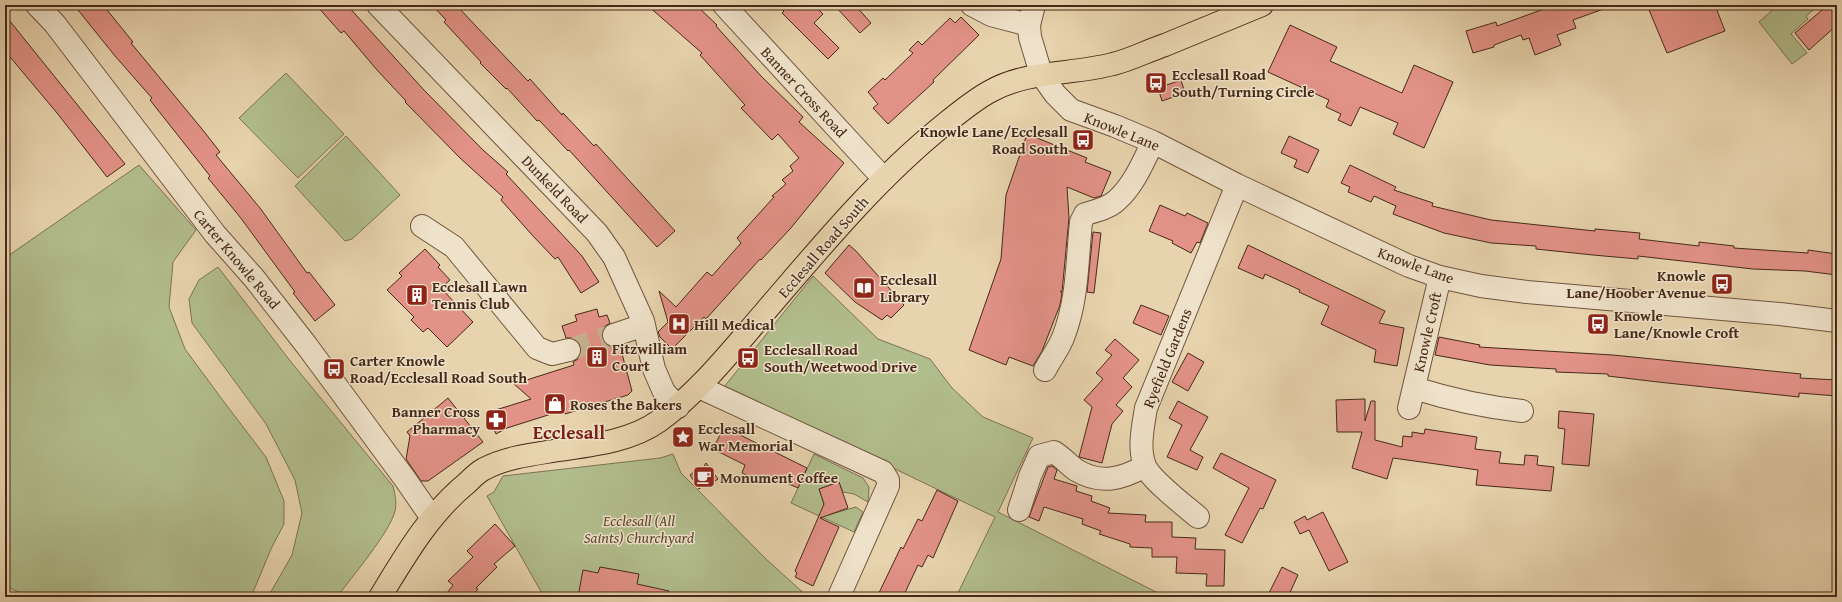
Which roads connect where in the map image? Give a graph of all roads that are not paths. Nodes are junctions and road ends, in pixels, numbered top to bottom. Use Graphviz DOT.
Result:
graph roads {
  1 [pos="37,5"];
  2 [pos="378,5"];
  3 [pos="724,5"];
  4 [pos="972,5"];
  5 [pos="1262,5"];
  6 [pos="1031,15"];
  7 [pos="1041,74"];
  8 [pos="1153,142"];
  9 [pos="884,179"];
  10 [pos="1237,185"];
  11 [pos="422,226"];
  12 [pos="1440,277"];
  13 [pos="1837,321"];
  14 [pos="644,325"];
  15 [pos="614,335"];
  16 [pos="569,350"];
  17 [pos="1045,370"];
  18 [pos="699,387"];
  19 [pos="678,407"];
  20 [pos="1522,411"];
  21 [pos="1145,466"];
  22 [pos="1019,510"];
  23 [pos="1198,517"];
  24 [pos="432,518"];
  25 [pos="840,594"];
  26 [pos="380,597"];
  1 -- 24 [label="street, Carter Knowle Road"];
  2 -- 14 [label="street, Dunkeld Road"];
  3 -- 9 [label="street, Banner Cross Road"];
  4 -- 6 [label="street"];
  5 -- 7 [label="main road, Ecclesall Road South"];
  6 -- 7 [label="street, Knowle Lane"];
  7 -- 8 [label="street, Knowle Lane"];
  7 -- 9 [label="main road, Ecclesall Road South"];
  8 -- 10 [label="street, Knowle Lane"];
  8 -- 17 [label="street"];
  9 -- 18 [label="main road, Ecclesall Road South"];
  10 -- 12 [label="street, Knowle Lane"];
  10 -- 21 [label="street, Ryefield Gardens"];
  11 -- 16 [label="street"];
  12 -- 13 [label="street, Knowle Lane"];
  12 -- 20 [label="street, Knowle Croft"];
  14 -- 15 [label="street"];
  14 -- 19 [label="street, Dunkeld Road"];
  18 -- 19 [label="main road, Ecclesall Road South"];
  18 -- 25 [label="street"];
  19 -- 24 [label="main road, Ecclesall Road South"];
  21 -- 22 [label="street"];
  21 -- 23 [label="street, Ryefield Gardens"];
  24 -- 26 [label="main road, Ecclesall Road South"];
}
